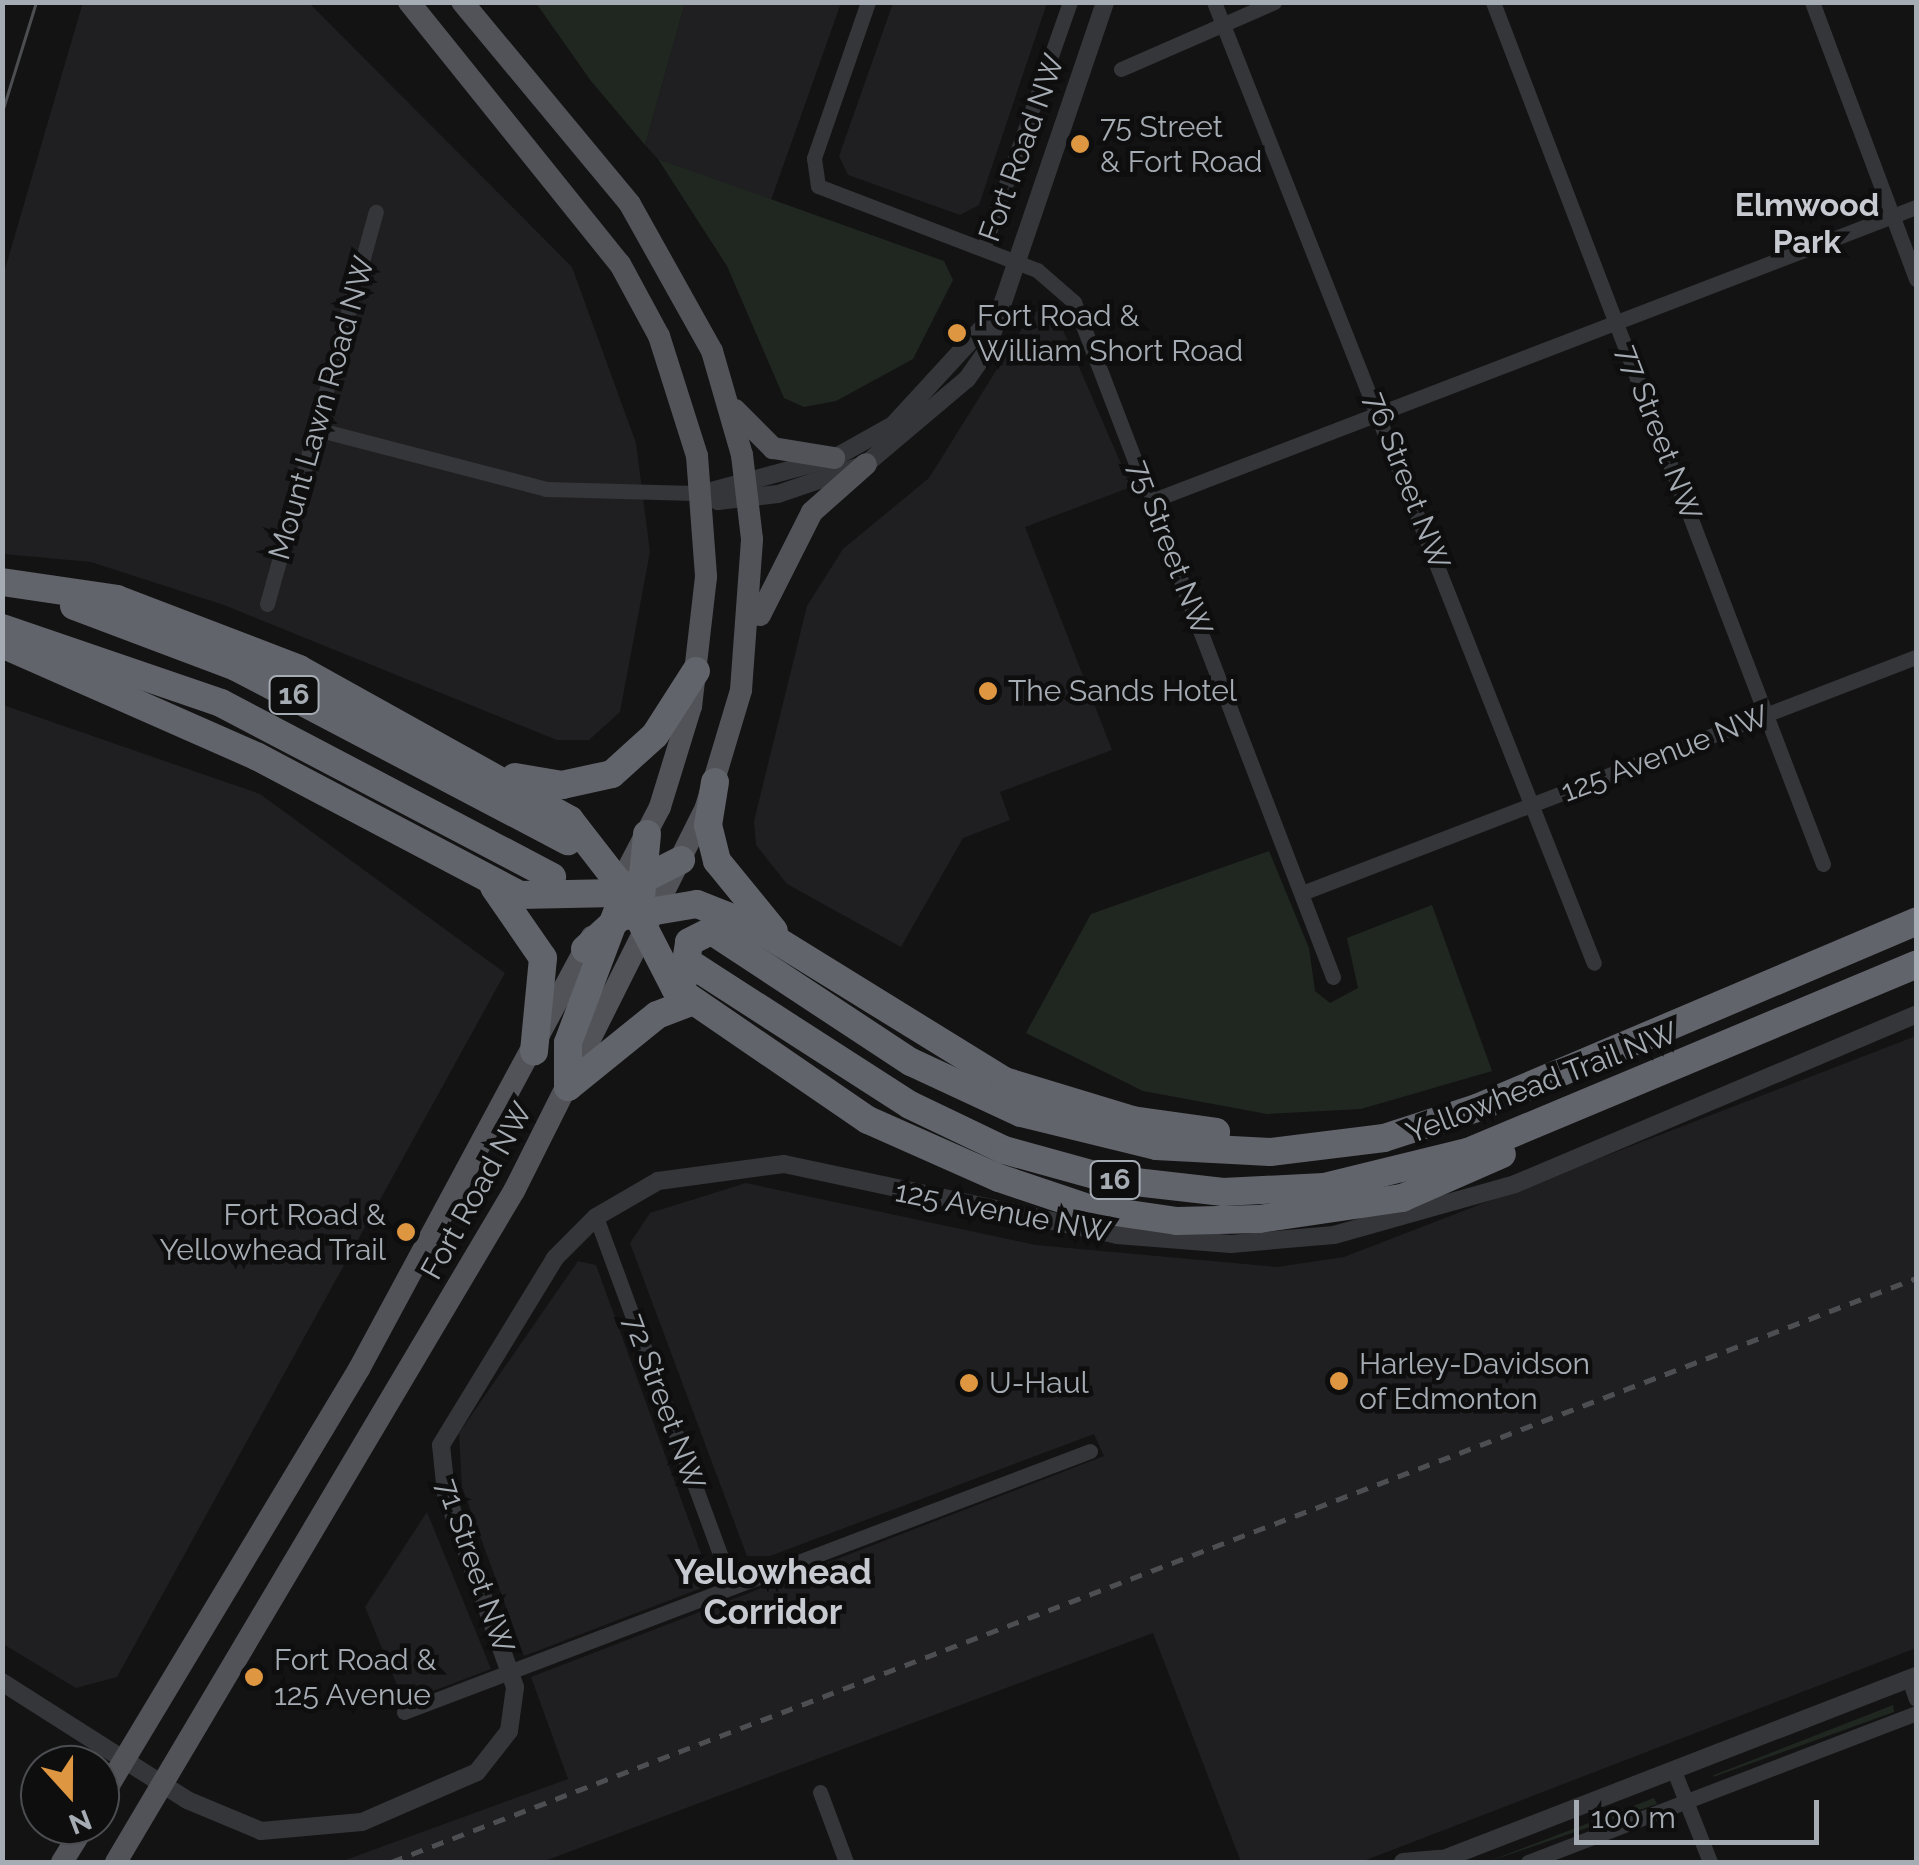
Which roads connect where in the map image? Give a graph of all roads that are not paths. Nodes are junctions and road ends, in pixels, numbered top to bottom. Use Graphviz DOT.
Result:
graph roads {
  1 [pos="409,2"];
  2 [pos="462,2"];
  3 [pos="868,2"];
  4 [pos="1070,2"];
  5 [pos="1106,2"];
  6 [pos="1214,2"];
  7 [pos="1274,2"];
  8 [pos="1493,2"];
  9 [pos="1812,2"];
  10 [pos="1229,21"];
  11 [pos="1122,69"];
  12 [pos="1916,207"];
  13 [pos="376,212"];
  14 [pos="1892,216"];
  15 [pos="983,249"];
  16 [pos="1014,260"];
  17 [pos="1916,279"];
  18 [pos="995,314"];
  19 [pos="1616,322"];
  20 [pos="728,401"];
  21 [pos="1381,413"];
  22 [pos="320,430"];
  23 [pos="834,458"];
  24 [pos="866,464"];
  25 [pos="746,489"];
  26 [pos="704,493"];
  27 [pos="1151,501"];
  28 [pos="2,585"];
  29 [pos="267,604"];
  30 [pos="2,628"];
  31 [pos="748,641"];
  32 [pos="2,644"];
  33 [pos="1916,657"];
  34 [pos="696,671"];
  35 [pos="1767,715"];
  36 [pos="502,775"];
  37 [pos="715,782"];
  38 [pos="1532,804"];
  39 [pos="569,830"];
  40 [pos="647,834"];
  41 [pos="681,860"];
  42 [pos="1824,864"];
  43 [pos="482,876"];
  44 [pos="552,877"];
  45 [pos="1302,892"];
  46 [pos="534,899"];
  47 [pos="633,903"];
  48 [pos="1916,922"];
  49 [pos="755,928"];
  50 [pos="715,932"];
  51 [pos="585,949"];
  52 [pos="796,952"];
  53 [pos="1594,962"];
  54 [pos="692,964"];
  55 [pos="1916,964"];
  56 [pos="1333,977"];
  57 [pos="692,1002"];
  58 [pos="1916,1015"];
  59 [pos="534,1052"];
  60 [pos="1566,1073"];
  61 [pos="568,1087"];
  62 [pos="1581,1108"];
  63 [pos="596,1217"];
  64 [pos="1090,1451"];
  65 [pos="439,1462"];
  66 [pos="732,1586"];
  67 [pos="512,1671"];
  68 [pos="1913,1678"];
  69 [pos="2,1682"];
  70 [pos="1916,1699"];
  71 [pos="404,1712"];
  72 [pos="1916,1712"];
  73 [pos="125,1757"];
  74 [pos="120,1766"];
  75 [pos="1674,1771"];
  76 [pos="162,1784"];
  77 [pos="820,1792"];
  78 [pos="1686,1802"];
  79 [pos="1440,1861"];
  80 [pos="116,1862"];
  81 [pos="846,1862"];
  82 [pos="1403,1862"];
  83 [pos="1528,1862"];
  84 [pos="1710,1862"];
  1 -- 26 [label="main road"];
  2 -- 20 [label="main road"];
  3 -- 15 [label="street, 75 Street NW"];
  4 -- 15 [label="street"];
  5 -- 16 [label="street, Fort Road NW"];
  6 -- 10 [label="street, 76 Street NW"];
  7 -- 10 [label="street"];
  8 -- 19 [label="street, 77 Street NW"];
  9 -- 14 [label="street"];
  10 -- 11 [label="street"];
  10 -- 21 [label="street, 76 Street NW"];
  12 -- 14 [label="street"];
  13 -- 22 [label="street, Mount Lawn Road NW"];
  14 -- 17 [label="street"];
  14 -- 19 [label="street"];
  15 -- 16 [label="street, 75 Street NW"];
  16 -- 18 [label="street, Fort Road NW"];
  16 -- 27 [label="street, 75 Street NW"];
  18 -- 23 [label="street, Fort Road NW"];
  18 -- 24 [label="street, Fort Road NW"];
  19 -- 21 [label="street"];
  19 -- 35 [label="street, 77 Street NW"];
  20 -- 23 [label="main road"];
  20 -- 25 [label="main road"];
  21 -- 27 [label="street"];
  21 -- 38 [label="street, 76 Street NW"];
  22 -- 26 [label="street"];
  22 -- 29 [label="street, Mount Lawn Road NW"];
  23 -- 25 [label="street, Fort Road NW"];
  24 -- 25 [label="street, Fort Road NW"];
  24 -- 31 [label="main road"];
  25 -- 26 [label="street, Fort Road NW"];
  25 -- 31 [label="main road"];
  26 -- 34 [label="main road"];
  27 -- 45 [label="street, 75 Street NW"];
  28 -- 36 [label="highway"];
  28 -- 39 [label="highway, 16"];
  30 -- 44 [label="highway, 16"];
  31 -- 37 [label="main road"];
  32 -- 43 [label="highway"];
  33 -- 35 [label="street, 125 Avenue NW"];
  34 -- 36 [label="highway"];
  34 -- 40 [label="main road"];
  35 -- 38 [label="street, 125 Avenue NW"];
  35 -- 42 [label="street, 77 Street NW"];
  36 -- 39 [label="highway"];
  37 -- 41 [label="main road"];
  37 -- 52 [label="highway"];
  38 -- 45 [label="street, 125 Avenue NW"];
  38 -- 53 [label="street, 76 Street NW"];
  39 -- 46 [label="highway"];
  39 -- 47 [label="highway"];
  40 -- 47 [label="highway"];
  41 -- 47 [label="highway"];
  43 -- 46 [label="highway"];
  43 -- 59 [label="highway"];
  45 -- 56 [label="street, 75 Street NW"];
  46 -- 47 [label="highway"];
  47 -- 49 [label="highway"];
  47 -- 51 [label="highway"];
  47 -- 57 [label="highway"];
  47 -- 61 [label="highway"];
  48 -- 60 [label="highway, Yellowhead Trail NW / 16"];
  49 -- 52 [label="highway"];
  49 -- 57 [label="highway"];
  50 -- 60 [label="highway, Yellowhead Trail NW / 16"];
  51 -- 59 [label="main road, Fort Road NW"];
  52 -- 60 [label="highway"];
  54 -- 62 [label="highway, Yellowhead Trail NW / 16"];
  55 -- 62 [label="highway, Yellowhead Trail NW / 16"];
  57 -- 61 [label="highway"];
  57 -- 62 [label="highway"];
  58 -- 63 [label="street, 125 Avenue NW"];
  59 -- 73 [label="main road, Fort Road NW"];
  61 -- 76 [label="main road, Fort Road NW"];
  63 -- 65 [label="street, 125 Avenue NW"];
  63 -- 66 [label="street, 72 Street NW"];
  64 -- 66 [label="street"];
  65 -- 67 [label="street, 71 Street NW"];
  66 -- 67 [label="street"];
  67 -- 71 [label="street"];
  67 -- 76 [label="street"];
  68 -- 70 [label="street"];
  68 -- 75 [label="street"];
  69 -- 73 [label="street"];
  72 -- 78 [label="street"];
  73 -- 74 [label="main road, Fort Road NW"];
  73 -- 76 [label="street"];
  75 -- 78 [label="street"];
  75 -- 79 [label="street"];
  76 -- 80 [label="main road, Fort Road NW"];
  77 -- 81 [label="street"];
  78 -- 83 [label="street"];
  78 -- 84 [label="street"];
  79 -- 82 [label="street"];
}
